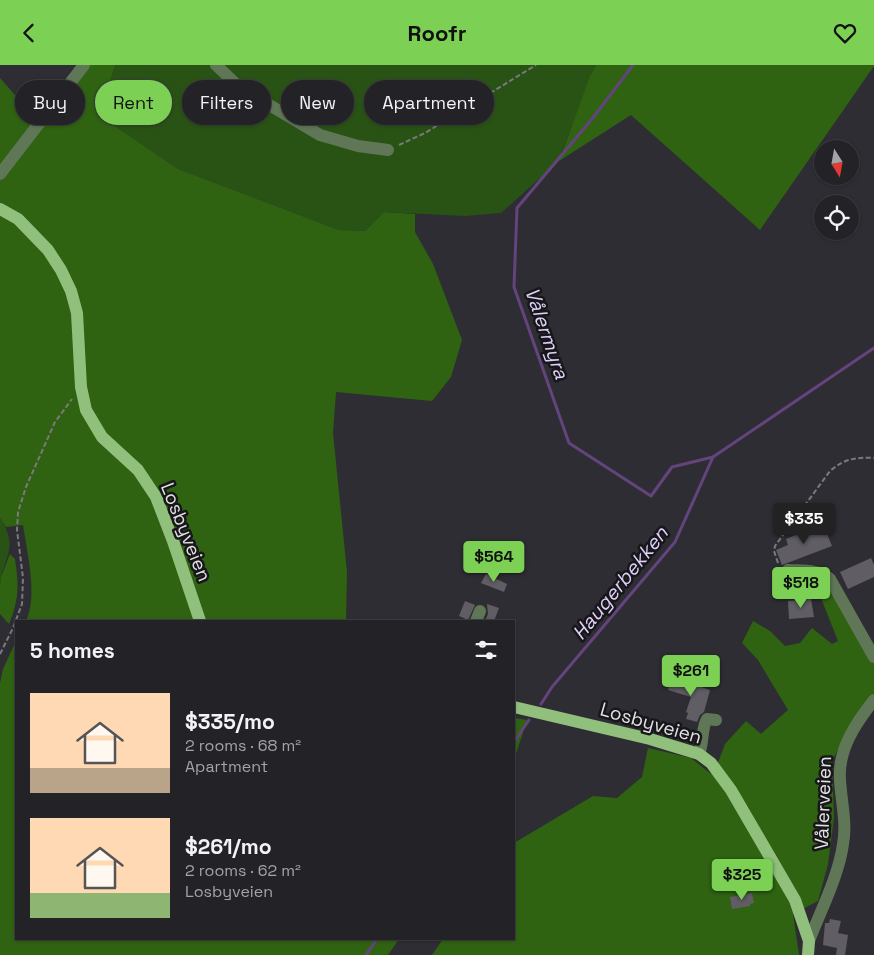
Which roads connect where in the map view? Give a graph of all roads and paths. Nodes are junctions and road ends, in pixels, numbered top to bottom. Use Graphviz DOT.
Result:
graph roads {
  1 [pos="84,65"];
  2 [pos="216,65"];
  3 [pos="536,65"];
  4 [pos="388,150"];
  5 [pos="0,174"];
  6 [pos="0,209"];
  7 [pos="81,387"];
  8 [pos="874,458"];
  9 [pos="788,570"];
  10 [pos="16,620"];
  11 [pos="200,620"];
  12 [pos="15,622"];
  13 [pos="0,654"];
  14 [pos="874,657"];
  15 [pos="874,700"];
  16 [pos="515,707"];
  17 [pos="716,720"];
  18 [pos="700,754"];
  19 [pos="809,941"];
  20 [pos="808,955"];
  1 -- 5 [label="street"];
  2 -- 4 [label="street"];
  3 -- 4 [label="path"];
  6 -- 7 [label="main road, Losbyveien"];
  7 -- 10 [label="path"];
  7 -- 11 [label="main road, Losbyveien"];
  8 -- 9 [label="path"];
  9 -- 14 [label="street"];
  12 -- 13 [label="path"];
  15 -- 19 [label="street, Vålerveien"];
  16 -- 18 [label="main road, Losbyveien"];
  17 -- 18 [label="street"];
  18 -- 19 [label="main road, Losbyveien"];
  19 -- 20 [label="main road, Losbyveien"];
}
